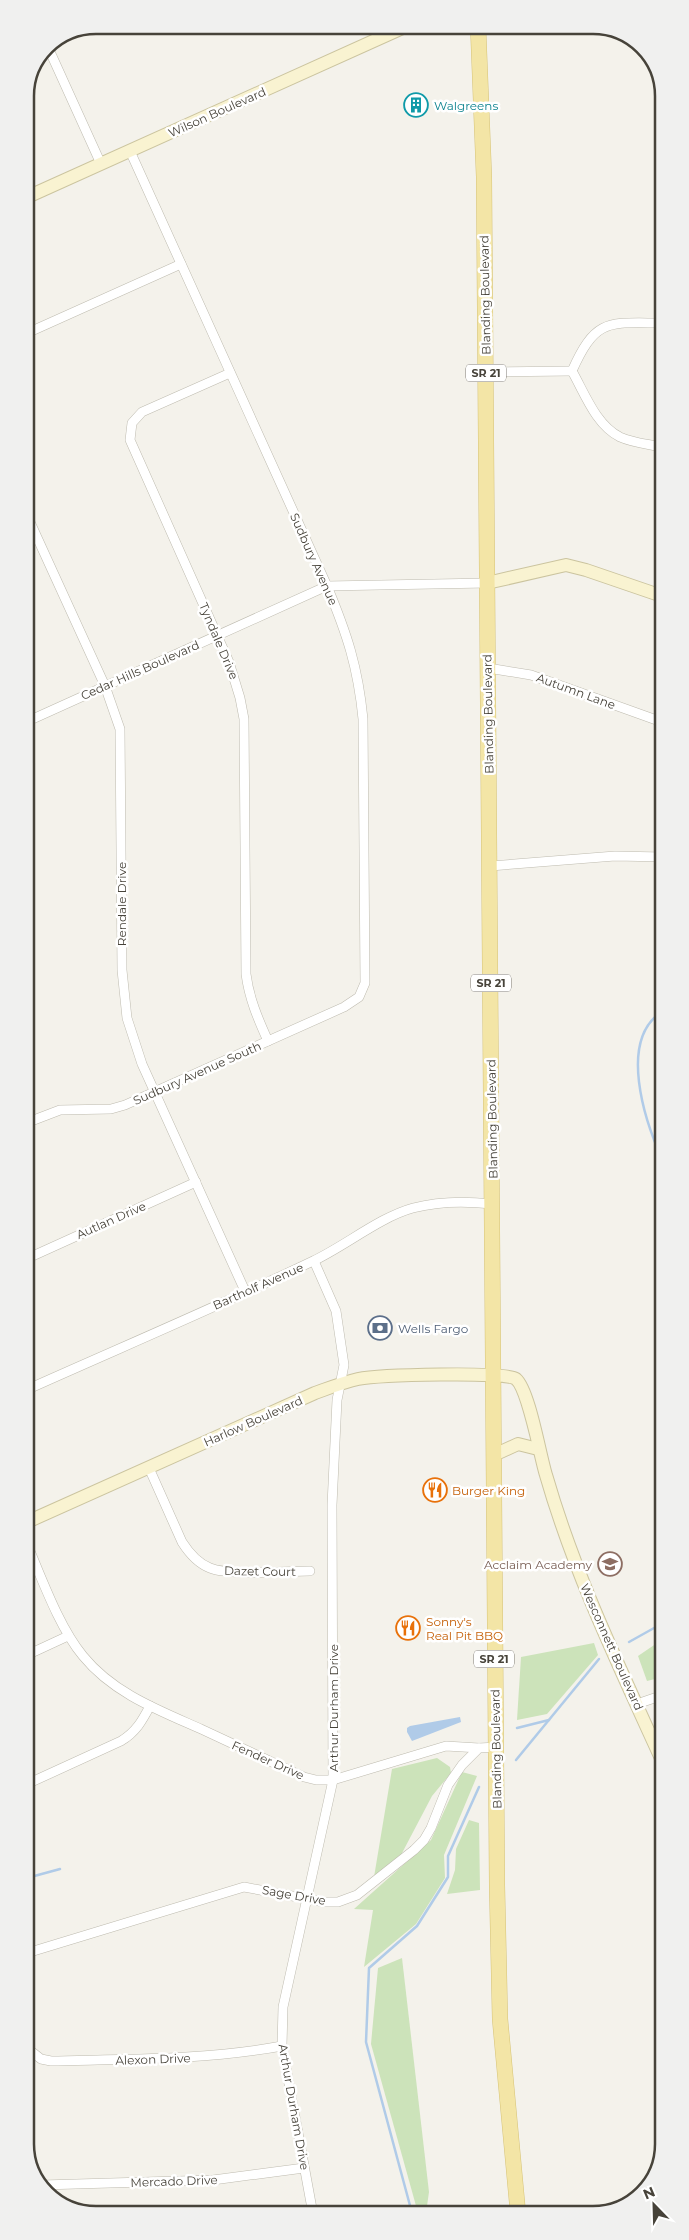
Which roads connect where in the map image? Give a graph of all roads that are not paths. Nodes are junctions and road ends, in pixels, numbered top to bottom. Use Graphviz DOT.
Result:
graph roads {
  1 [pos="389,34"];
  2 [pos="478,34"];
  3 [pos="51,53"];
  4 [pos="130,151"];
  5 [pos="101,164"];
  6 [pos="34,194"];
  7 [pos="181,264"];
  8 [pos="655,323"];
  9 [pos="34,330"];
  10 [pos="572,371"];
  11 [pos="486,372"];
  12 [pos="230,373"];
  13 [pos="655,446"];
  14 [pos="34,528"];
  15 [pos="488,583"];
  16 [pos="327,586"];
  17 [pos="655,594"];
  18 [pos="218,635"];
  19 [pos="488,668"];
  20 [pos="106,686"];
  21 [pos="34,718"];
  22 [pos="655,720"];
  23 [pos="655,858"];
  24 [pos="490,866"];
  25 [pos="360,997"];
  26 [pos="268,1041"];
  27 [pos="155,1092"];
  28 [pos="34,1120"];
  29 [pos="196,1182"];
  30 [pos="492,1204"];
  31 [pos="34,1255"];
  32 [pos="314,1261"];
  33 [pos="245,1291"];
  34 [pos="494,1376"];
  35 [pos="340,1385"];
  36 [pos="34,1386"];
  37 [pos="538,1450"];
  38 [pos="494,1454"];
  39 [pos="149,1468"];
  40 [pos="34,1519"];
  41 [pos="34,1560"];
  42 [pos="310,1571"];
  43 [pos="68,1636"];
  44 [pos="34,1652"];
  45 [pos="655,1698"];
  46 [pos="637,1704"];
  47 [pos="150,1706"];
  48 [pos="655,1745"];
  49 [pos="497,1747"];
  50 [pos="479,1748"];
  51 [pos="334,1780"];
  52 [pos="34,1781"];
  53 [pos="307,1899"];
  54 [pos="34,1951"];
  55 [pos="282,2046"];
  56 [pos="34,2054"];
  57 [pos="304,2168"];
  58 [pos="50,2186"];
  59 [pos="311,2206"];
  60 [pos="517,2206"];
  1 -- 4 [label="street, Wilson Boulevard"];
  2 -- 11 [label="main road, Blanding Boulevard / SR 21"];
  3 -- 5 [label="street"];
  4 -- 5 [label="street, Wilson Boulevard"];
  4 -- 7 [label="street, Sudbury Avenue"];
  5 -- 6 [label="street, Wilson Boulevard"];
  7 -- 9 [label="street"];
  7 -- 12 [label="street, Sudbury Avenue"];
  8 -- 10 [label="street"];
  10 -- 11 [label="street"];
  10 -- 13 [label="street"];
  11 -- 15 [label="main road, Blanding Boulevard / SR 21"];
  12 -- 16 [label="street, Sudbury Avenue"];
  12 -- 18 [label="street, Tyndale Drive"];
  14 -- 20 [label="street, Rendale Drive"];
  15 -- 16 [label="street, Cedar Hills Boulevard"];
  15 -- 17 [label="street"];
  15 -- 19 [label="main road, Blanding Boulevard / SR 21"];
  16 -- 18 [label="street, Cedar Hills Boulevard"];
  16 -- 25 [label="street, Sudbury Avenue"];
  18 -- 20 [label="street, Cedar Hills Boulevard"];
  18 -- 26 [label="street, Tyndale Drive"];
  19 -- 22 [label="street, Autumn Lane"];
  19 -- 24 [label="main road, Blanding Boulevard / SR 21"];
  20 -- 21 [label="street, Cedar Hills Boulevard"];
  20 -- 27 [label="street, Rendale Drive"];
  23 -- 24 [label="street"];
  24 -- 30 [label="main road, Blanding Boulevard / SR 21"];
  25 -- 26 [label="street, Sudbury Avenue South"];
  26 -- 27 [label="street, Sudbury Avenue South"];
  27 -- 28 [label="street, Sudbury Avenue South"];
  27 -- 29 [label="street, Rendale Drive"];
  29 -- 31 [label="street, Autlan Drive"];
  29 -- 33 [label="street, Rendale Drive"];
  30 -- 32 [label="street, Bartholf Avenue"];
  30 -- 34 [label="main road, Blanding Boulevard / SR 21"];
  32 -- 33 [label="street, Bartholf Avenue"];
  32 -- 35 [label="street, Arthur Durham Drive"];
  33 -- 36 [label="street, Bartholf Avenue"];
  34 -- 35 [label="street, Harlow Boulevard"];
  34 -- 37 [label="street, Wesconnett Boulevard"];
  34 -- 38 [label="main road, Blanding Boulevard / SR 21"];
  35 -- 39 [label="street, Harlow Boulevard"];
  35 -- 51 [label="street, Arthur Durham Drive"];
  37 -- 38 [label="street"];
  37 -- 46 [label="street, Wesconnett Boulevard"];
  38 -- 49 [label="main road, Blanding Boulevard / SR 21"];
  39 -- 40 [label="street, Harlow Boulevard"];
  39 -- 42 [label="street, Dazet Court"];
  41 -- 43 [label="street, Fender Drive"];
  43 -- 44 [label="street"];
  43 -- 47 [label="street, Fender Drive"];
  45 -- 46 [label="street"];
  46 -- 48 [label="street, Wesconnett Boulevard"];
  47 -- 51 [label="street, Fender Drive"];
  47 -- 52 [label="street"];
  49 -- 50 [label="street"];
  49 -- 60 [label="main road, Blanding Boulevard / SR 21"];
  50 -- 51 [label="street, Fender Drive"];
  50 -- 53 [label="street, Sage Drive"];
  51 -- 53 [label="street, Arthur Durham Drive"];
  53 -- 54 [label="street, Sage Drive"];
  53 -- 55 [label="street, Arthur Durham Drive"];
  55 -- 56 [label="street, Alexon Drive"];
  55 -- 57 [label="street, Arthur Durham Drive"];
  57 -- 58 [label="street, Mercado Drive"];
  57 -- 59 [label="street, Arthur Durham Drive"];
}
